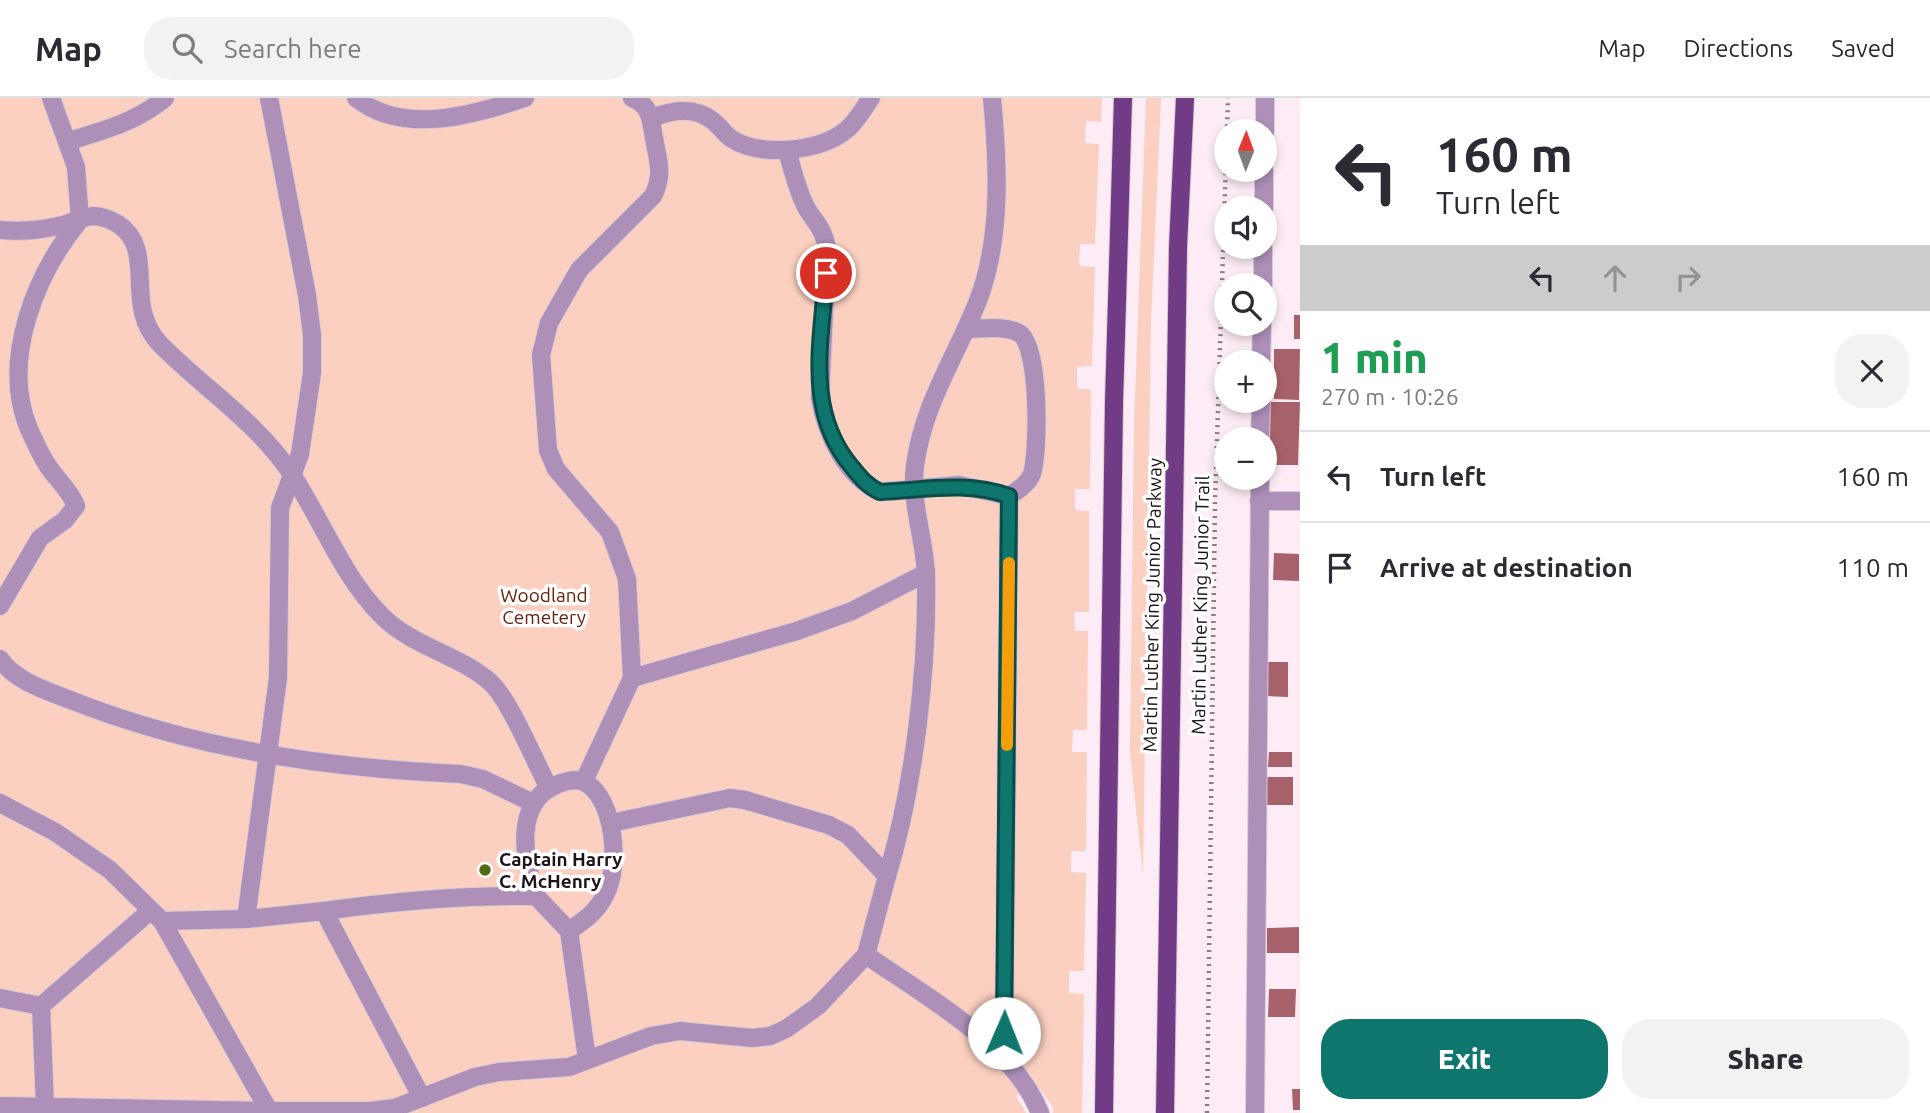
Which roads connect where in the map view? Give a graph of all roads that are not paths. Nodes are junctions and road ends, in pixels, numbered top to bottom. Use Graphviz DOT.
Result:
graph roads {
  1 [pos="51,98"];
  2 [pos="165,98"];
  3 [pos="269,98"];
  4 [pos="356,98"];
  5 [pos="525,98"];
  6 [pos="632,98"];
  7 [pos="872,98"];
  8 [pos="992,98"];
  9 [pos="1123,98"];
  10 [pos="1185,98"];
  11 [pos="1265,98"];
  12 [pos="652,118"];
  13 [pos="1265,119"];
  14 [pos="69,141"];
  15 [pos="787,151"];
  16 [pos="80,220"];
  17 [pos="0,230"];
  18 [pos="966,329"];
  19 [pos="292,474"];
  20 [pos="913,489"];
  21 [pos="1259,490"];
  22 [pos="1009,496"];
  23 [pos="1259,501"];
  24 [pos="1300,502"];
  25 [pos="926,573"];
  26 [pos="0,606"];
  27 [pos="3,672"];
  28 [pos="632,678"];
  29 [pos="269,755"];
  30 [pos="584,781"];
  31 [pos="549,788"];
  32 [pos="0,803"];
  33 [pos="533,803"];
  34 [pos="611,823"];
  35 [pos="887,876"];
  36 [pos="536,896"];
  37 [pos="324,911"];
  38 [pos="156,916"];
  39 [pos="246,919"];
  40 [pos="569,931"];
  41 [pos="866,955"];
  42 [pos="0,998"];
  43 [pos="41,1006"];
  44 [pos="587,1059"];
  45 [pos="1004,1059"];
  46 [pos="422,1098"];
  47 [pos="0,1106"];
  48 [pos="45,1107"];
  49 [pos="270,1111"];
  50 [pos="1040,1113"];
  51 [pos="1104,1113"];
  52 [pos="1165,1113"];
  53 [pos="1255,1113"];
  1 -- 14 [label="street"];
  2 -- 14 [label="street"];
  3 -- 19 [label="street"];
  4 -- 5 [label="street"];
  6 -- 12 [label="street"];
  7 -- 15 [label="street"];
  8 -- 18 [label="street"];
  9 -- 51 [label="main road"];
  10 -- 52 [label="main road, Martin Luther King Junior Parkway"];
  11 -- 13 [label="street"];
  12 -- 15 [label="street"];
  12 -- 28 [label="street"];
  14 -- 16 [label="street"];
  15 -- 20 [label="street"];
  16 -- 17 [label="street"];
  16 -- 19 [label="street"];
  16 -- 26 [label="street"];
  18 -- 20 [label="street"];
  18 -- 22 [label="street"];
  19 -- 29 [label="street"];
  19 -- 31 [label="street"];
  20 -- 22 [label="street"];
  20 -- 25 [label="street"];
  21 -- 23 [label="street"];
  22 -- 45 [label="street"];
  23 -- 24 [label="street"];
  23 -- 53 [label="street"];
  25 -- 28 [label="street"];
  25 -- 35 [label="street"];
  27 -- 29 [label="street"];
  28 -- 30 [label="street"];
  29 -- 33 [label="street"];
  29 -- 39 [label="street"];
  30 -- 31 [label="street"];
  30 -- 34 [label="street"];
  31 -- 33 [label="street"];
  32 -- 38 [label="street"];
  33 -- 36 [label="street"];
  34 -- 35 [label="street"];
  34 -- 40 [label="street"];
  35 -- 41 [label="street"];
  36 -- 37 [label="street"];
  36 -- 40 [label="street"];
  37 -- 39 [label="street"];
  37 -- 46 [label="street"];
  38 -- 39 [label="street"];
  38 -- 43 [label="street"];
  38 -- 49 [label="street"];
  40 -- 44 [label="street"];
  41 -- 44 [label="street"];
  41 -- 45 [label="street"];
  42 -- 43 [label="street"];
  43 -- 48 [label="street"];
  44 -- 46 [label="street"];
  45 -- 50 [label="street"];
  46 -- 49 [label="street"];
  47 -- 48 [label="street"];
  48 -- 49 [label="street"];
}
